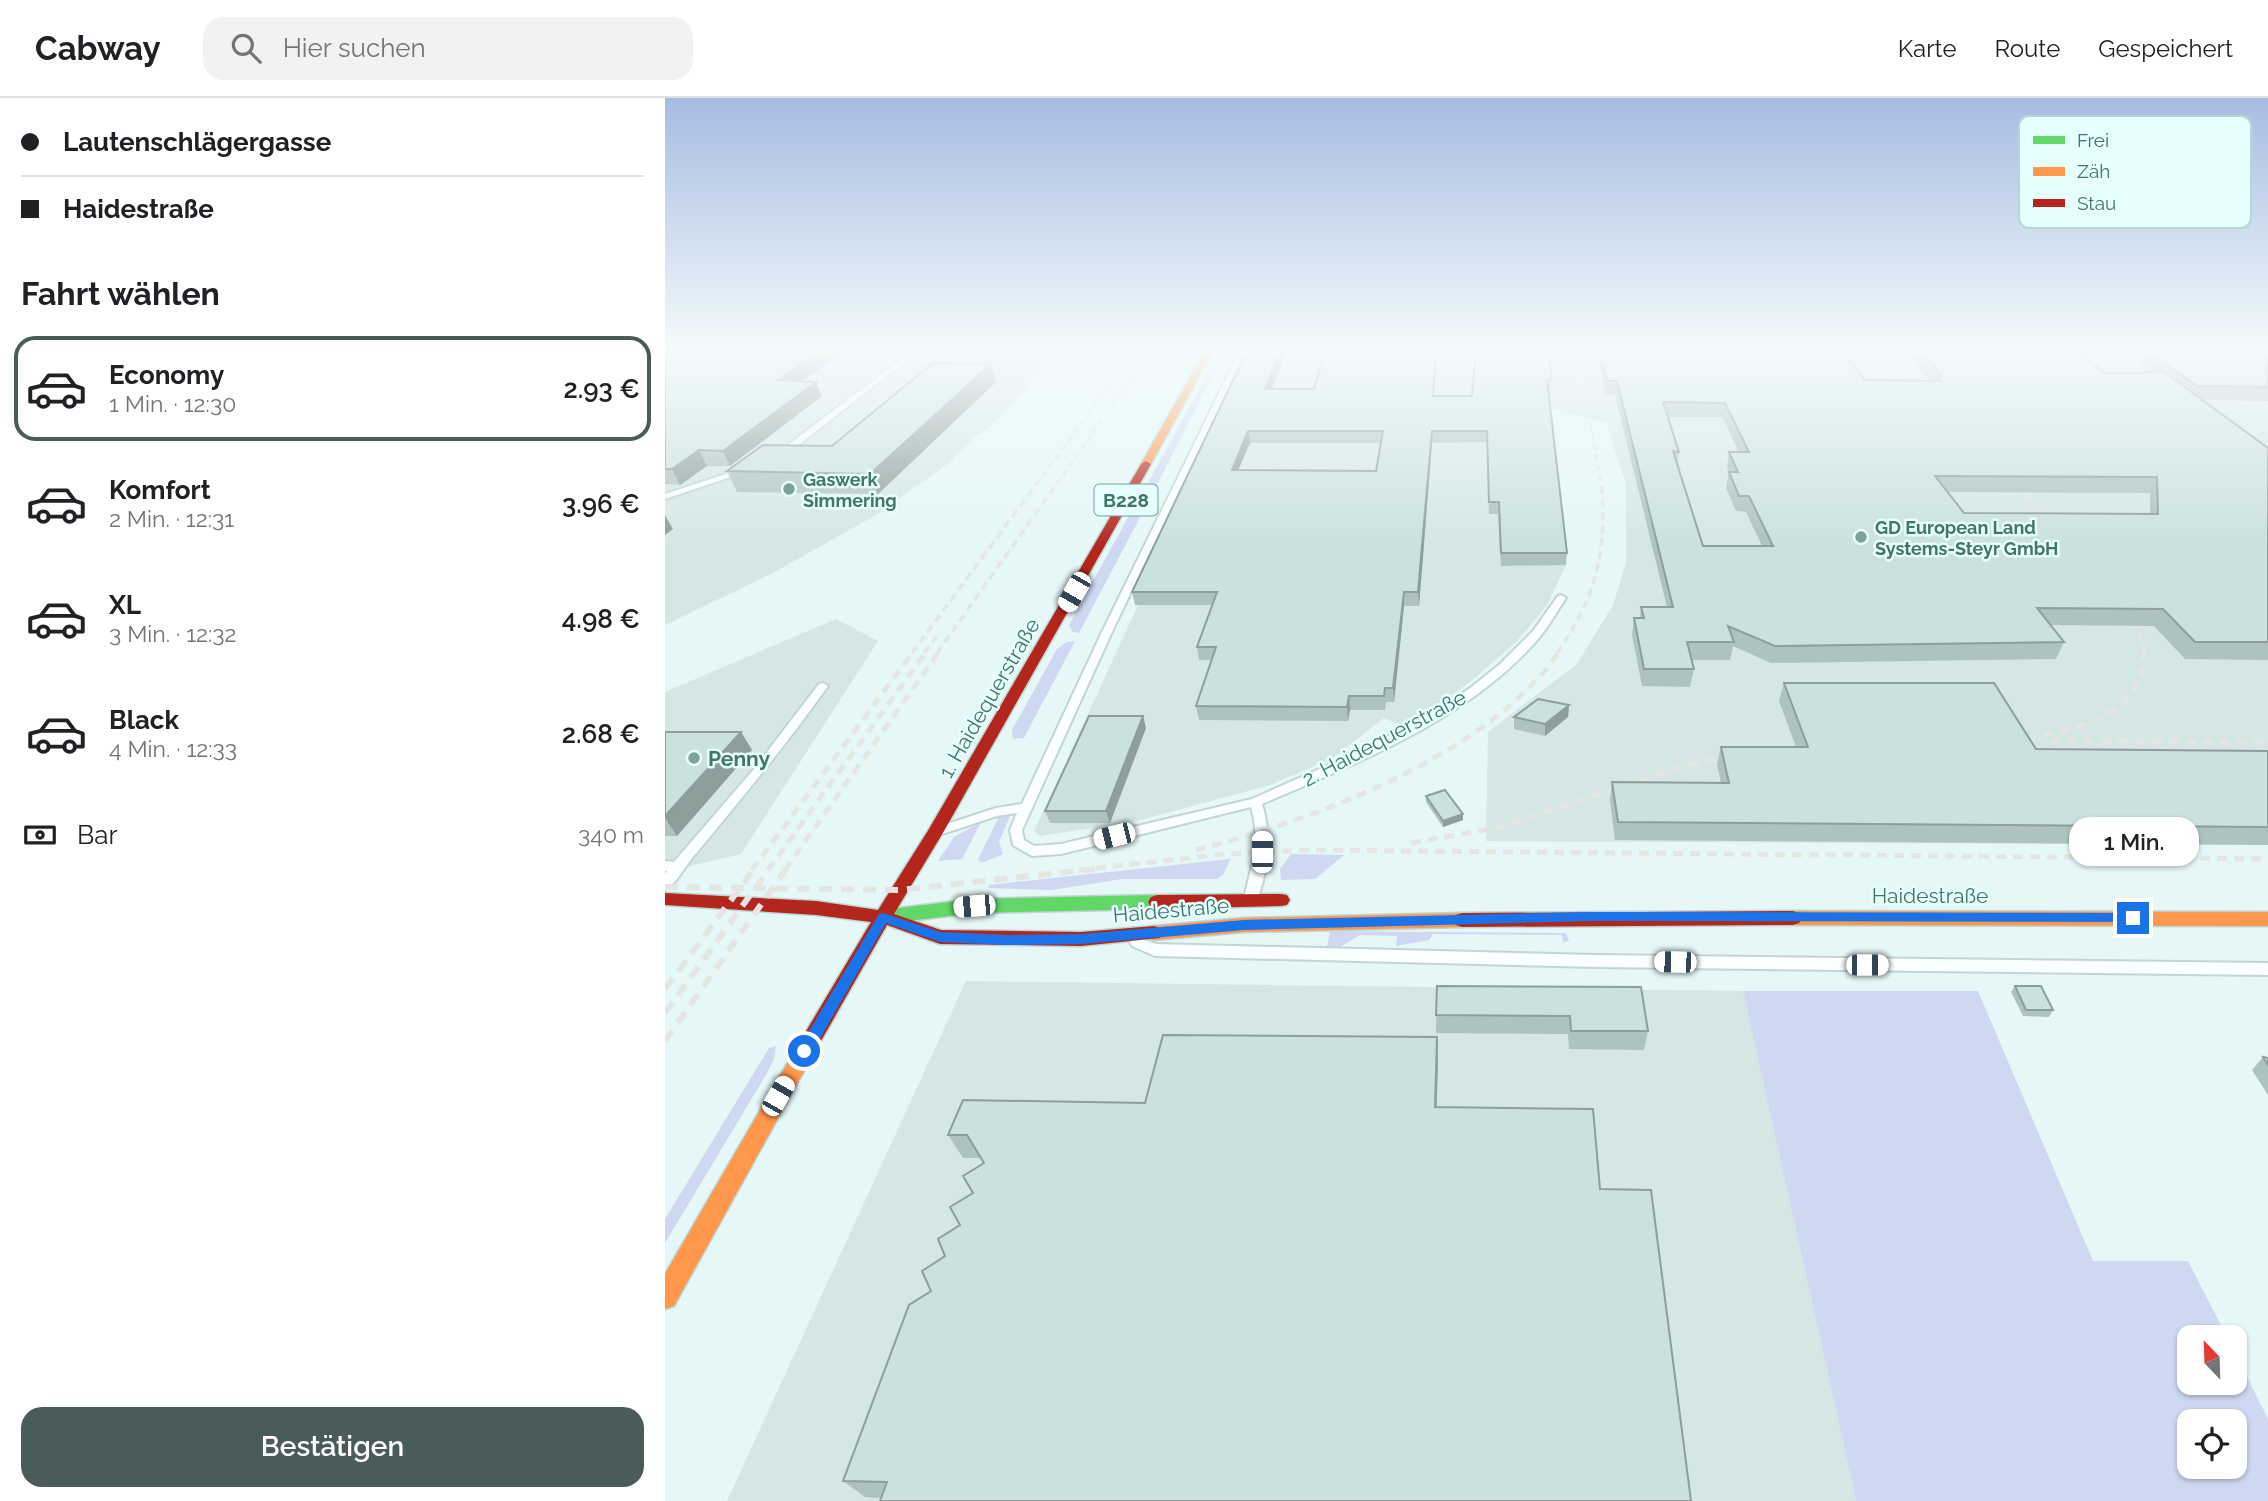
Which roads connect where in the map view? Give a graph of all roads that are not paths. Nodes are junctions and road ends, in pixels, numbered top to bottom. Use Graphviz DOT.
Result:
graph roads {
  1 [pos="832,416"];
  2 [pos="1172,416"];
  3 [pos="1211,416"];
  4 [pos="776,456"];
  5 [pos="756,466"];
  6 [pos="665,496"];
  7 [pos="1561,598"];
  8 [pos="823,686"];
  9 [pos="1255,802"];
  10 [pos="1026,808"];
  11 [pos="936,831"];
  12 [pos="671,866"];
  13 [pos="665,884"];
  14 [pos="665,899"];
  15 [pos="1250,900"];
  16 [pos="1300,901"];
  17 [pos="1392,905"];
  18 [pos="883,917"];
  19 [pos="1592,917"];
  20 [pos="2268,919"];
  21 [pos="1244,925"];
  22 [pos="1124,936"];
  23 [pos="1596,961"];
  24 [pos="2268,969"];
  25 [pos="665,1297"];
  1 -- 4 [label="lane"];
  2 -- 11 [label="main road, 1. Haidequerstraße / B228"];
  3 -- 10 [label="lane, 2. Haidequerstraße"];
  5 -- 6 [label="lane"];
  7 -- 9 [label="lane, 2. Haidequerstraße"];
  8 -- 12 [label="lane"];
  9 -- 10 [label="lane, 2. Haidequerstraße"];
  9 -- 15 [label="lane"];
  10 -- 11 [label="lane"];
  11 -- 18 [label="main road, 1. Haidequerstraße / B228"];
  12 -- 13 [label="lane"];
  14 -- 18 [label="main road, Haidestraße"];
  15 -- 16 [label="main road, Haidestraße"];
  15 -- 18 [label="main road, Haidestraße"];
  15 -- 21 [label="lane"];
  17 -- 19 [label="main road, Haidestraße"];
  18 -- 22 [label="main road, Haidestraße"];
  18 -- 25 [label="main road, 1. Haidequerstraße"];
  19 -- 20 [label="main road, Haidestraße"];
  19 -- 21 [label="main road, Haidestraße"];
  21 -- 22 [label="main road, Haidestraße"];
  22 -- 23 [label="lane"];
  23 -- 24 [label="lane"];
}
